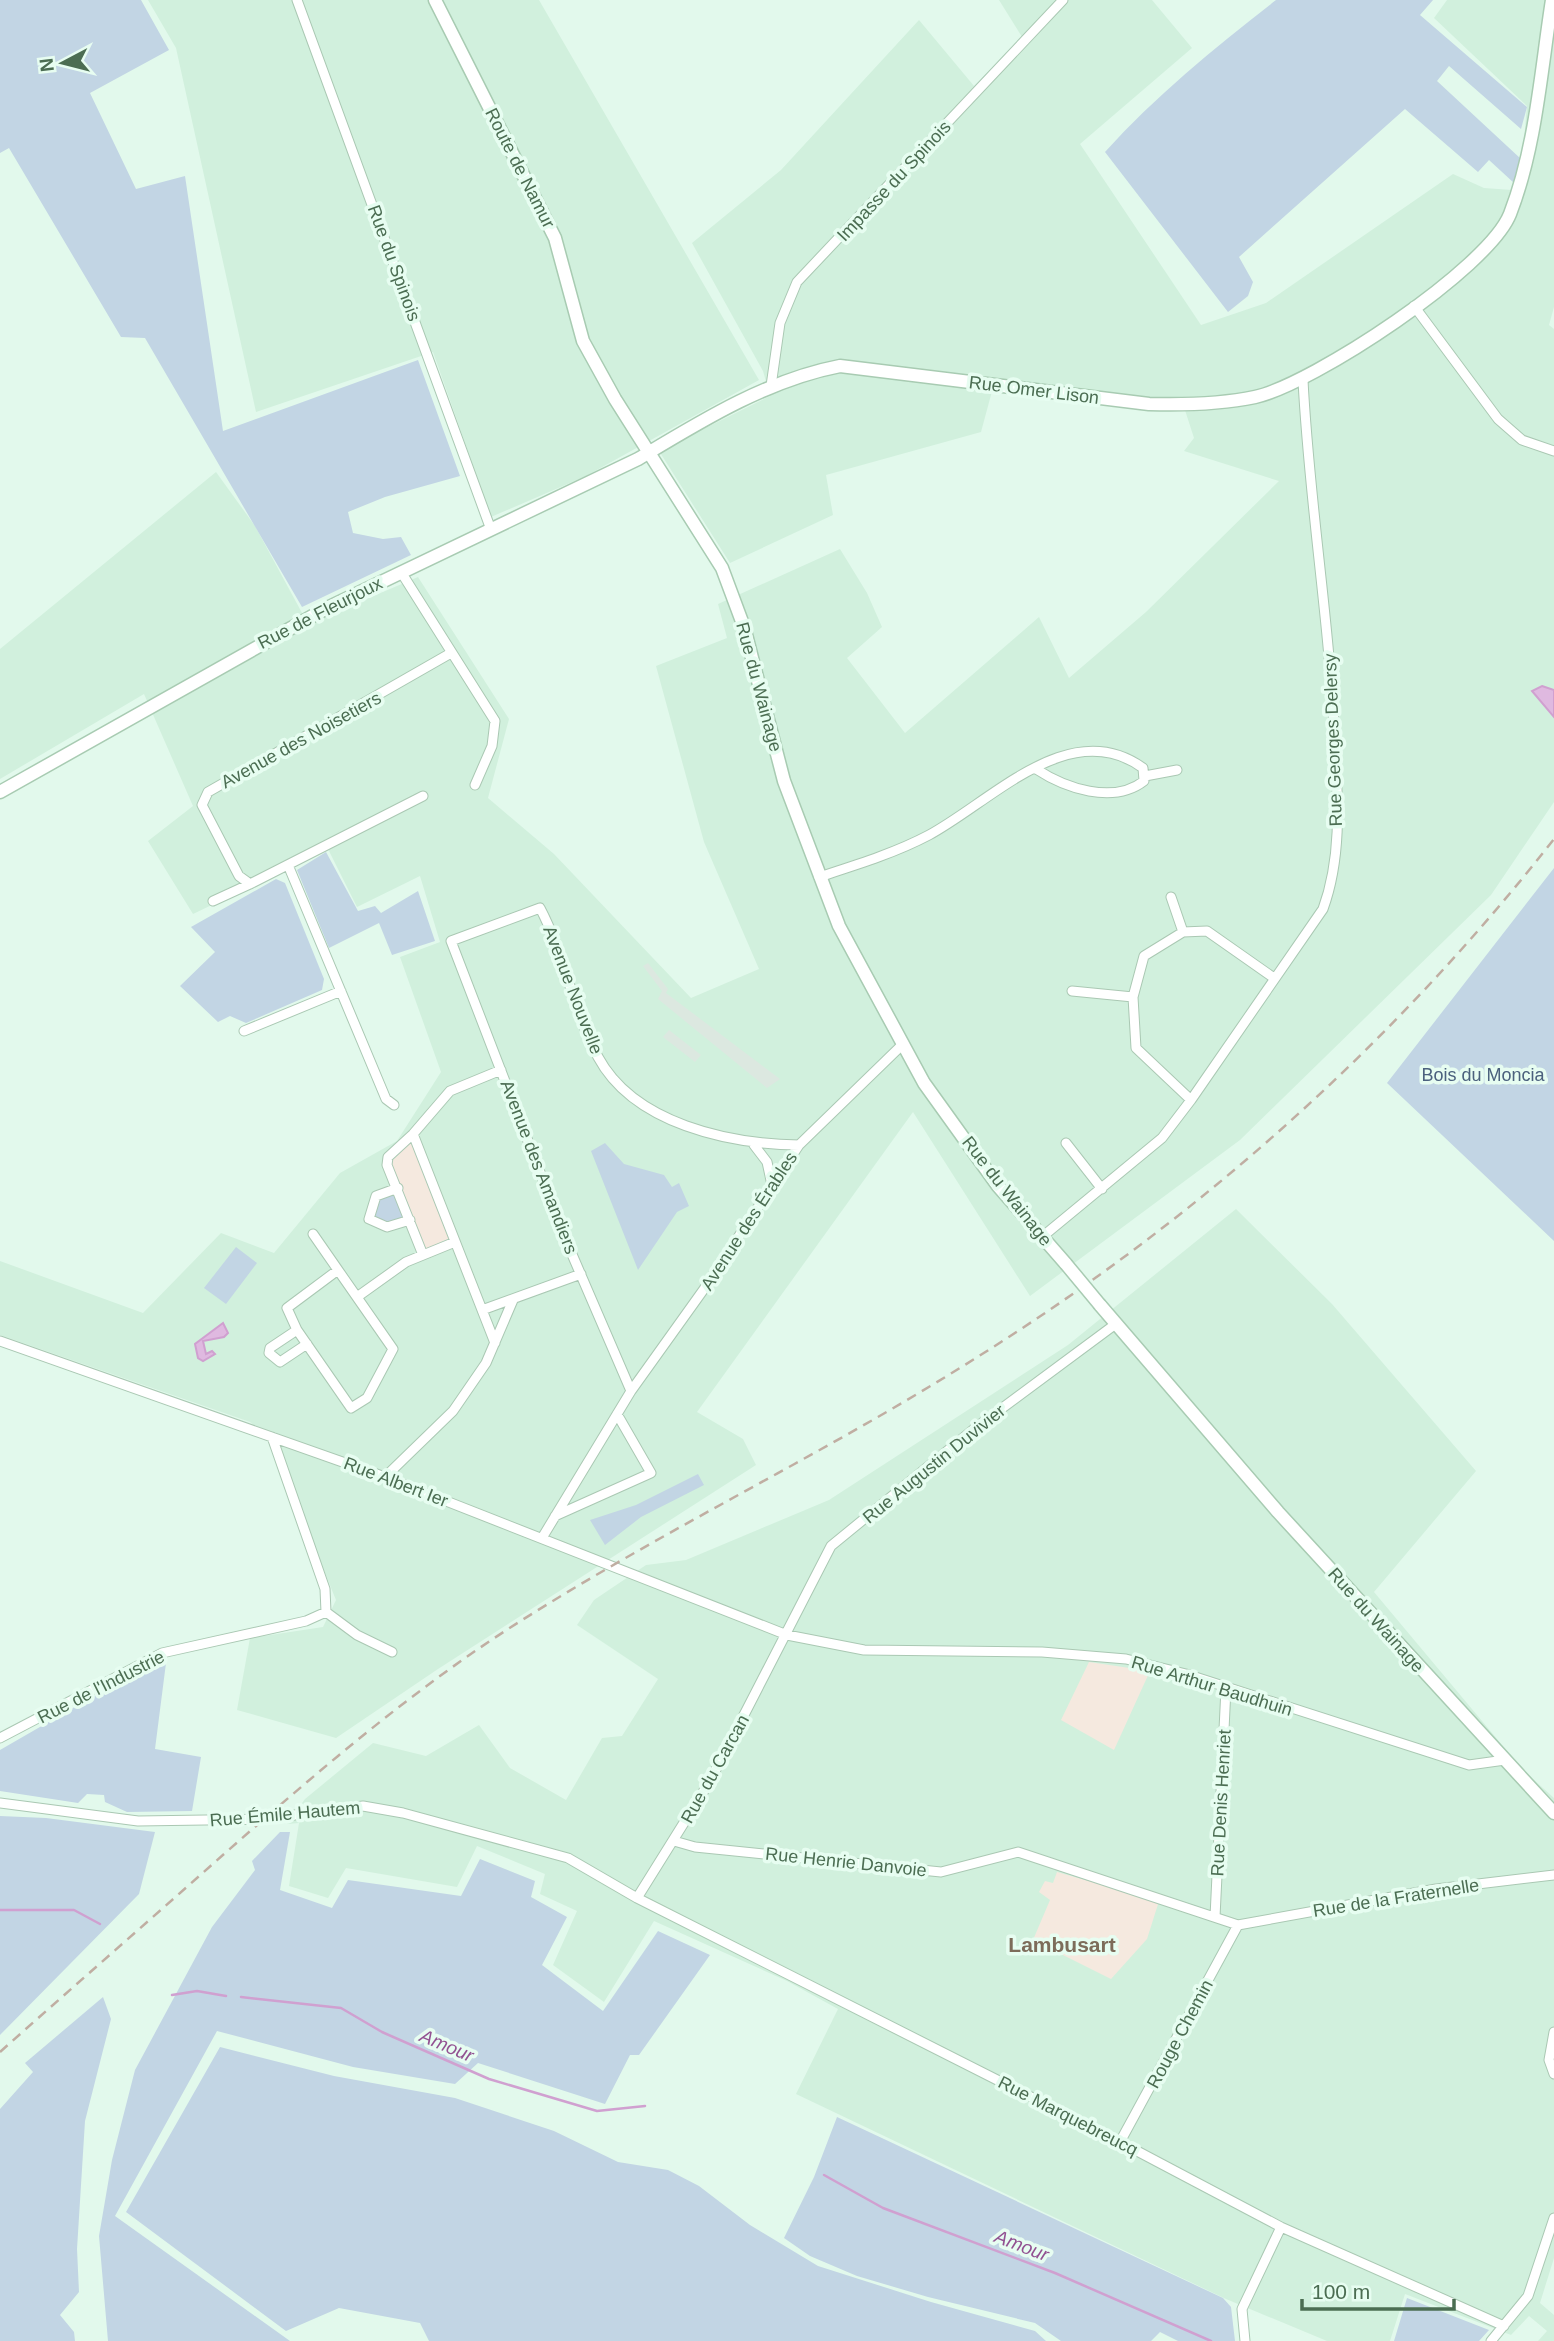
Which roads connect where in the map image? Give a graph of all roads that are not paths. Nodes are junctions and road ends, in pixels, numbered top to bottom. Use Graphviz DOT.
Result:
graph roads {
  1 [pos="297,0"];
  2 [pos="435,0"];
  3 [pos="1063,0"];
  4 [pos="1552,0"];
  5 [pos="1414,306"];
  6 [pos="1303,380"];
  7 [pos="771,386"];
  8 [pos="1554,451"];
  9 [pos="649,452"];
  10 [pos="490,527"];
  11 [pos="401,572"];
  12 [pos="451,653"];
  13 [pos="1036,769"];
  14 [pos="1177,770"];
  15 [pos="1145,776"];
  16 [pos="475,785"];
  17 [pos="0,792"];
  18 [pos="423,796"];
  19 [pos="288,865"];
  20 [pos="819,877"];
  21 [pos="250,884"];
  22 [pos="1171,897"];
  23 [pos="213,901"];
  24 [pos="540,908"];
  25 [pos="1183,932"];
  26 [pos="1274,978"];
  27 [pos="341,991"];
  28 [pos="1072,991"];
  29 [pos="1133,997"];
  30 [pos="244,1031"];
  31 [pos="902,1045"];
  32 [pos="501,1070"];
  33 [pos="1191,1100"];
  34 [pos="394,1105"];
  35 [pos="413,1134"];
  36 [pos="1066,1143"];
  37 [pos="754,1144"];
  38 [pos="799,1145"];
  39 [pos="772,1185"];
  40 [pos="398,1188"];
  41 [pos="1102,1189"];
  42 [pos="410,1220"];
  43 [pos="313,1234"];
  44 [pos="1042,1237"];
  45 [pos="455,1242"];
  46 [pos="423,1255"];
  47 [pos="338,1270"];
  48 [pos="581,1274"];
  49 [pos="357,1297"];
  50 [pos="513,1300"];
  51 [pos="482,1310"];
  52 [pos="1116,1323"];
  53 [pos="297,1330"];
  54 [pos="0,1341"];
  55 [pos="495,1343"];
  56 [pos="307,1344"];
  57 [pos="631,1391"];
  58 [pos="617,1414"];
  59 [pos="272,1437"];
  60 [pos="384,1477"];
  61 [pos="555,1516"];
  62 [pos="542,1538"];
  63 [pos="326,1612"];
  64 [pos="787,1635"];
  65 [pos="392,1652"];
  66 [pos="1226,1688"];
  67 [pos="0,1738"];
  68 [pos="1505,1760"];
  69 [pos="0,1803"];
  70 [pos="1554,1813"];
  71 [pos="674,1842"];
  72 [pos="1554,1875"];
  73 [pos="637,1898"];
  74 [pos="1215,1917"];
  75 [pos="1238,1925"];
  76 [pos="1554,2032"];
  77 [pos="1554,2074"];
  78 [pos="1120,2142"];
  79 [pos="1554,2218"];
  80 [pos="1280,2227"];
  81 [pos="1504,2326"];
  82 [pos="1245,2341"];
  83 [pos="1491,2341"];
  1 -- 10 [label="street, Rue du Spinois"];
  2 -- 9 [label="main road, Route de Namur"];
  3 -- 7 [label="street, Impasse du Spinois"];
  4 -- 5 [label="main road, Rue Omer Lison"];
  5 -- 6 [label="main road, Rue Omer Lison"];
  5 -- 8 [label="street"];
  6 -- 7 [label="main road, Rue Omer Lison"];
  6 -- 26 [label="street, Rue Georges Delersy"];
  7 -- 9 [label="main road, Rue Omer Lison"];
  9 -- 10 [label="main road, Rue de Fleurjoux"];
  9 -- 20 [label="main road, Rue du Wainage"];
  10 -- 11 [label="main road, Rue de Fleurjoux"];
  11 -- 12 [label="street"];
  11 -- 17 [label="main road, Rue de Fleurjoux"];
  12 -- 16 [label="street"];
  12 -- 21 [label="street, Avenue des Noisetiers"];
  13 -- 15 [label="street"];
  13 -- 15 [label="street"];
  13 -- 20 [label="street"];
  14 -- 15 [label="street"];
  18 -- 19 [label="street"];
  19 -- 21 [label="street"];
  19 -- 27 [label="street"];
  20 -- 31 [label="main road, Rue du Wainage"];
  21 -- 23 [label="street"];
  22 -- 25 [label="street"];
  24 -- 32 [label="street, Avenue des Amandiers"];
  24 -- 37 [label="street, Avenue Nouvelle"];
  25 -- 26 [label="street"];
  25 -- 29 [label="street"];
  26 -- 33 [label="street, Rue Georges Delersy"];
  27 -- 30 [label="street"];
  27 -- 34 [label="street"];
  28 -- 29 [label="street"];
  29 -- 33 [label="street"];
  31 -- 38 [label="street, Avenue des Érables"];
  31 -- 44 [label="main road, Rue du Wainage"];
  32 -- 35 [label="street"];
  32 -- 48 [label="street, Avenue des Amandiers"];
  33 -- 41 [label="street, Rue Georges Delersy"];
  35 -- 40 [label="street"];
  35 -- 45 [label="street"];
  36 -- 41 [label="street"];
  37 -- 38 [label="street, Avenue Nouvelle"];
  37 -- 39 [label="street"];
  38 -- 39 [label="street, Avenue des Érables"];
  39 -- 57 [label="street, Avenue des Érables"];
  40 -- 42 [label="street"];
  40 -- 42 [label="street"];
  41 -- 44 [label="street, Rue Georges Delersy"];
  42 -- 46 [label="street"];
  43 -- 47 [label="street"];
  44 -- 52 [label="main road, Rue du Wainage, bridge"];
  45 -- 46 [label="street"];
  45 -- 51 [label="street"];
  46 -- 49 [label="street"];
  47 -- 49 [label="street"];
  47 -- 53 [label="street"];
  48 -- 50 [label="street"];
  48 -- 57 [label="street, Avenue des Amandiers"];
  49 -- 56 [label="street"];
  50 -- 51 [label="street"];
  50 -- 55 [label="street"];
  51 -- 55 [label="street"];
  52 -- 64 [label="street, Rue Augustin Duvivier"];
  52 -- 68 [label="main road, Rue du Wainage"];
  53 -- 56 [label="street"];
  53 -- 56 [label="street"];
  54 -- 59 [label="street, Rue Albert Ier"];
  55 -- 60 [label="street"];
  57 -- 58 [label="street, Avenue des Érables"];
  58 -- 61 [label="street, Avenue des Érables"];
  58 -- 61 [label="street"];
  59 -- 60 [label="street, Rue Albert Ier"];
  59 -- 63 [label="street"];
  60 -- 62 [label="street, Rue Albert Ier"];
  61 -- 62 [label="street, Avenue des Érables"];
  62 -- 64 [label="street, Rue Albert Ier"];
  63 -- 65 [label="street"];
  63 -- 67 [label="street, Rue de l'Industrie"];
  64 -- 66 [label="street, Rue Arthur Baudhuin"];
  64 -- 71 [label="street, Rue du Carcan"];
  66 -- 68 [label="street, Rue Arthur Baudhuin"];
  66 -- 74 [label="street, Rue Denis Henriet"];
  68 -- 70 [label="main road, Rue du Wainage"];
  69 -- 73 [label="street, Rue Émile Hautem"];
  71 -- 73 [label="street, Rue du Carcan"];
  71 -- 74 [label="street, Rue Henrie Danvoie"];
  72 -- 75 [label="street, Rue de la Fraternelle"];
  73 -- 78 [label="street, Rue Marquebreucq"];
  74 -- 75 [label="street, Rue Henrie Danvoie"];
  75 -- 78 [label="street, Rouge Chemin"];
  76 -- 77 [label="street"];
  78 -- 80 [label="street, Rue Marquebreucq"];
  79 -- 81 [label="street"];
  80 -- 81 [label="street, Rue Marquebreucq"];
  80 -- 82 [label="street"];
  81 -- 83 [label="street"];
}
